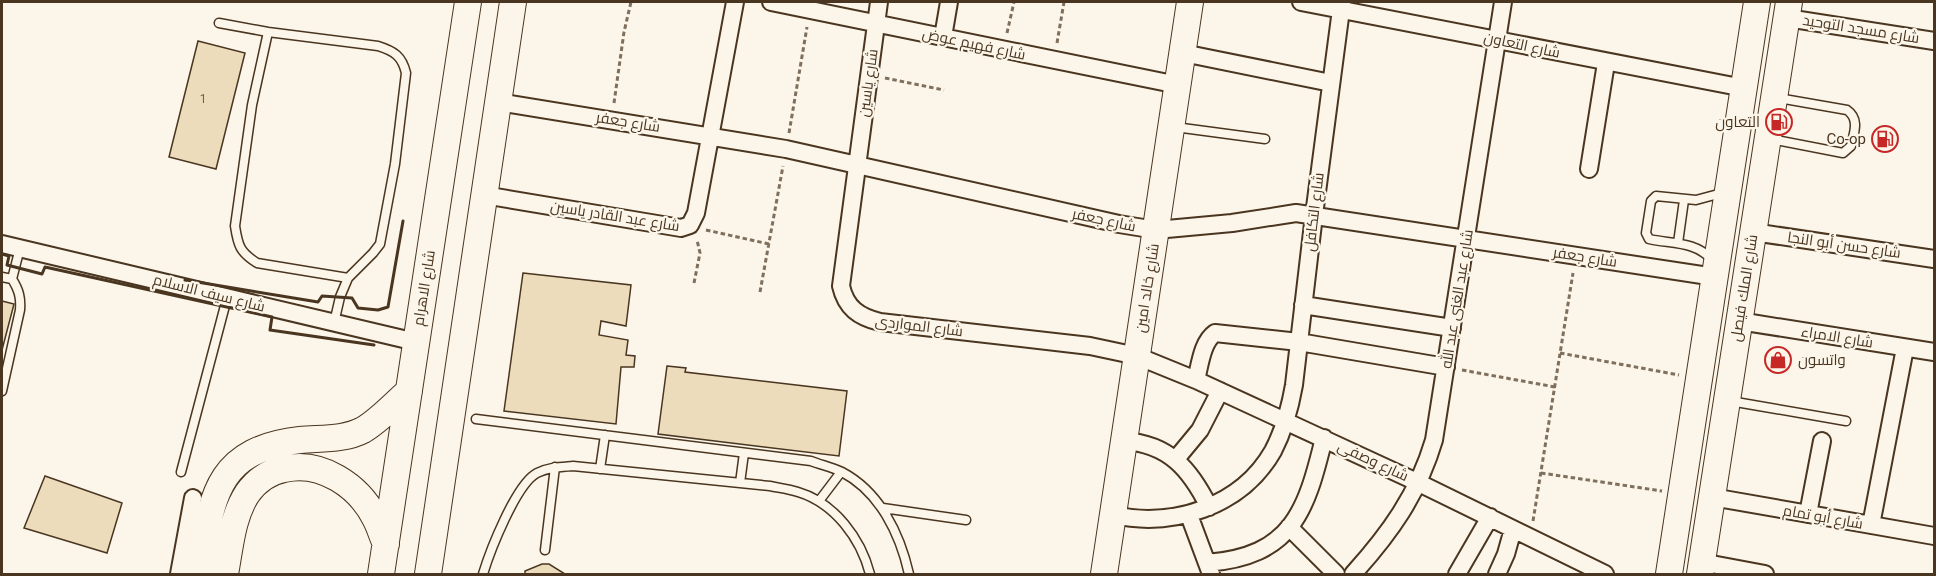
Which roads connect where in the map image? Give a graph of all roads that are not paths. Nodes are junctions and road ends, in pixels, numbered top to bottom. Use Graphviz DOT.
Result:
graph roads {
  1 [pos="468,2"];
  2 [pos="513,2"];
  3 [pos="735,2"];
  4 [pos="771,2"];
  5 [pos="879,2"];
  6 [pos="949,2"];
  7 [pos="1190,2"];
  8 [pos="1301,2"];
  9 [pos="1503,2"];
  10 [pos="1757,2"];
  11 [pos="1341,5"];
  12 [pos="1788,10"];
  13 [pos="219,23"];
  14 [pos="876,23"];
  15 [pos="268,32"];
  16 [pos="943,37"];
  17 [pos="1497,40"];
  18 [pos="1935,41"];
  19 [pos="1183,53"];
  20 [pos="1606,63"];
  21 [pos="1331,83"];
  22 [pos="1178,85"];
  23 [pos="1744,88"];
  24 [pos="1775,98"];
  25 [pos="498,102"];
  26 [pos="1172,127"];
  27 [pos="710,136"];
  28 [pos="1768,138"];
  29 [pos="1264,139"];
  30 [pos="857,164"];
  31 [pos="1589,169"];
  32 [pos="1728,190"];
  33 [pos="484,195"];
  34 [pos="1684,200"];
  35 [pos="1314,215"];
  36 [pos="1156,230"];
  37 [pos="1753,232"];
  38 [pos="1466,239"];
  39 [pos="1678,243"];
  40 [pos="2,244"];
  41 [pos="20,248"];
  42 [pos="1935,258"];
  43 [pos="1715,272"];
  44 [pos="2,277"];
  45 [pos="348,278"];
  46 [pos="12,279"];
  47 [pos="227,298"];
  48 [pos="1303,305"];
  49 [pos="1739,321"];
  50 [pos="334,324"];
  51 [pos="1452,328"];
  52 [pos="416,342"];
  53 [pos="1299,342"];
  54 [pos="1905,348"];
  55 [pos="1935,352"];
  56 [pos="1137,356"];
  57 [pos="1446,367"];
  58 [pos="1196,380"];
  59 [pos="2,384"];
  60 [pos="409,391"];
  61 [pos="1220,391"];
  62 [pos="1727,401"];
  63 [pos="476,419"];
  64 [pos="1286,421"];
  65 [pos="1846,421"];
  66 [pos="605,435"];
  67 [pos="1324,438"];
  68 [pos="1124,441"];
  69 [pos="1822,441"];
  70 [pos="744,453"];
  71 [pos="1176,459"];
  72 [pos="555,467"];
  73 [pos="600,469"];
  74 [pos="181,472"];
  75 [pos="841,472"];
  76 [pos="740,483"];
  77 [pos="1419,483"];
  78 [pos="1712,497"];
  79 [pos="193,498"];
  80 [pos="819,501"];
  81 [pos="1209,507"];
  82 [pos="883,508"];
  83 [pos="1808,514"];
  84 [pos="1113,515"];
  85 [pos="1189,515"];
  86 [pos="1490,517"];
  87 [pos="966,520"];
  88 [pos="1871,525"];
  89 [pos="1289,527"];
  90 [pos="1513,529"];
  91 [pos="1935,536"];
  92 [pos="386,544"];
  93 [pos="544,550"];
  94 [pos="1700,568"];
  95 [pos="1209,569"];
  96 [pos="179,574"];
  97 [pos="199,574"];
  98 [pos="225,574"];
  99 [pos="381,574"];
  100 [pos="428,574"];
  101 [pos="483,574"];
  102 [pos="870,574"];
  103 [pos="909,574"];
  104 [pos="1104,574"];
  105 [pos="1336,574"];
  106 [pos="1353,574"];
  107 [pos="1457,574"];
  108 [pos="1497,574"];
  109 [pos="1605,574"];
  110 [pos="1669,574"];
  111 [pos="1765,574"];
  1 -- 52 [label="main road, شارع الاهرام"];
  2 -- 25 [label="main road"];
  3 -- 27 [label="street, شارع عبد القادر ياسين"];
  4 -- 14 [label="street, شارع فهيم عوض"];
  5 -- 14 [label="street, شارع ياسين"];
  6 -- 16 [label="street"];
  7 -- 19 [label="main road, شارع خالد امين"];
  8 -- 11 [label="street, شارع التعاون"];
  9 -- 17 [label="street, شارع عبد الغنى عبد الله"];
  10 -- 23 [label="main road, شارع الملك فيصل"];
  11 -- 17 [label="street, شارع التعاون"];
  11 -- 21 [label="street, شارع التكافل"];
  12 -- 18 [label="street, شارع مسجد التوحيد"];
  12 -- 24 [label="main road, شارع الملك فيصل"];
  13 -- 15 [label="lane"];
  14 -- 16 [label="street, شارع فهيم عوض"];
  14 -- 30 [label="street, شارع ياسين"];
  15 -- 45 [label="lane"];
  15 -- 45 [label="lane"];
  16 -- 22 [label="street, شارع فهيم عوض"];
  17 -- 20 [label="street, شارع التعاون"];
  17 -- 38 [label="street, شارع عبد الغنى عبد الله"];
  19 -- 21 [label="street"];
  19 -- 22 [label="main road, شارع خالد امين"];
  20 -- 23 [label="street, شارع التعاون"];
  20 -- 31 [label="street"];
  21 -- 35 [label="street, شارع التكافل"];
  22 -- 26 [label="main road, شارع خالد امين"];
  23 -- 32 [label="main road, شارع الملك فيصل"];
  24 -- 28 [label="main road, شارع الملك فيصل"];
  24 -- 28 [label="lane"];
  25 -- 27 [label="street, شارع جعفر"];
  25 -- 33 [label="main road"];
  26 -- 29 [label="lane"];
  26 -- 36 [label="main road, شارع خالد امين"];
  27 -- 30 [label="street, شارع جعفر"];
  27 -- 33 [label="street, شارع عبد القادر ياسين"];
  28 -- 37 [label="main road, شارع الملك فيصل"];
  30 -- 36 [label="street, شارع جعفر"];
  30 -- 56 [label="street, شارع المواردى"];
  32 -- 34 [label="lane"];
  32 -- 43 [label="main road, شارع الملك فيصل"];
  33 -- 100 [label="main road"];
  34 -- 39 [label="lane"];
  34 -- 39 [label="lane"];
  35 -- 36 [label="street, شارع جعفر"];
  35 -- 38 [label="street, شارع جعفر"];
  35 -- 48 [label="street, شارع التكافل"];
  36 -- 56 [label="main road, شارع خالد امين"];
  37 -- 42 [label="street, شارع حسن أبو النجا"];
  37 -- 49 [label="main road, شارع الملك فيصل"];
  38 -- 43 [label="street, شارع جعفر"];
  38 -- 51 [label="street, شارع عبد الغنى عبد الله"];
  39 -- 43 [label="lane"];
  40 -- 41 [label="street, شارع سيف الاسلام"];
  41 -- 46 [label="lane"];
  41 -- 47 [label="street, شارع سيف الاسلام"];
  43 -- 110 [label="main road, شارع الملك فيصل"];
  44 -- 46 [label="lane"];
  45 -- 50 [label="lane"];
  46 -- 59 [label="lane"];
  47 -- 50 [label="street, شارع سيف الاسلام"];
  47 -- 74 [label="lane"];
  48 -- 51 [label="street"];
  48 -- 53 [label="street, شارع التكافل"];
  49 -- 54 [label="street, شارع الامراء"];
  49 -- 62 [label="main road, شارع الملك فيصل"];
  50 -- 52 [label="street, شارع سيف الاسلام"];
  51 -- 57 [label="street, شارع عبد الغنى عبد الله"];
  52 -- 60 [label="main road, شارع الاهرام"];
  53 -- 57 [label="street"];
  53 -- 58 [label="street"];
  53 -- 64 [label="street, شارع التكافل"];
  54 -- 55 [label="street, شارع الامراء"];
  54 -- 88 [label="street"];
  56 -- 58 [label="street, شارع وصفى"];
  56 -- 68 [label="main road, شارع خالد امين"];
  57 -- 77 [label="street, شارع عبد الغنى عبد الله"];
  58 -- 61 [label="street, شارع وصفى"];
  60 -- 92 [label="main road, شارع الاهرام"];
  60 -- 97 [label="main road"];
  61 -- 64 [label="street, شارع وصفى"];
  61 -- 71 [label="street"];
  62 -- 65 [label="lane"];
  62 -- 78 [label="main road, شارع الملك فيصل"];
  63 -- 66 [label="lane"];
  64 -- 67 [label="street, شارع وصفى"];
  64 -- 81 [label="street, شارع التكافل"];
  66 -- 70 [label="lane"];
  66 -- 73 [label="lane"];
  67 -- 77 [label="street, شارع وصفى"];
  67 -- 89 [label="street"];
  68 -- 71 [label="street"];
  68 -- 84 [label="main road, شارع خالد امين"];
  69 -- 83 [label="street"];
  70 -- 75 [label="lane"];
  70 -- 76 [label="lane"];
  71 -- 81 [label="street"];
  72 -- 73 [label="lane"];
  72 -- 93 [label="lane"];
  72 -- 101 [label="lane"];
  73 -- 76 [label="lane"];
  75 -- 80 [label="lane"];
  75 -- 82 [label="lane"];
  76 -- 80 [label="lane"];
  77 -- 86 [label="street, شارع وصفى"];
  77 -- 106 [label="street, شارع عبد الغنى عبد الله"];
  78 -- 83 [label="street, شارع أبو تمام"];
  78 -- 94 [label="main road, شارع الملك فيصل"];
  79 -- 96 [label="street"];
  80 -- 102 [label="lane"];
  81 -- 85 [label="street, شارع التكافل"];
  82 -- 87 [label="lane"];
  82 -- 103 [label="lane"];
  83 -- 88 [label="street, شارع أبو تمام"];
  84 -- 85 [label="street, شارع التكافل"];
  84 -- 104 [label="main road, شارع خالد امين"];
  85 -- 95 [label="street"];
  86 -- 90 [label="street, شارع وصفى"];
  86 -- 107 [label="street"];
  88 -- 91 [label="street, شارع أبو تمام"];
  89 -- 95 [label="street"];
  89 -- 105 [label="street"];
  90 -- 108 [label="street"];
  90 -- 109 [label="street, شارع وصفى"];
  92 -- 98 [label="main road"];
  92 -- 99 [label="main road, شارع الاهرام"];
  94 -- 111 [label="street"];
}
